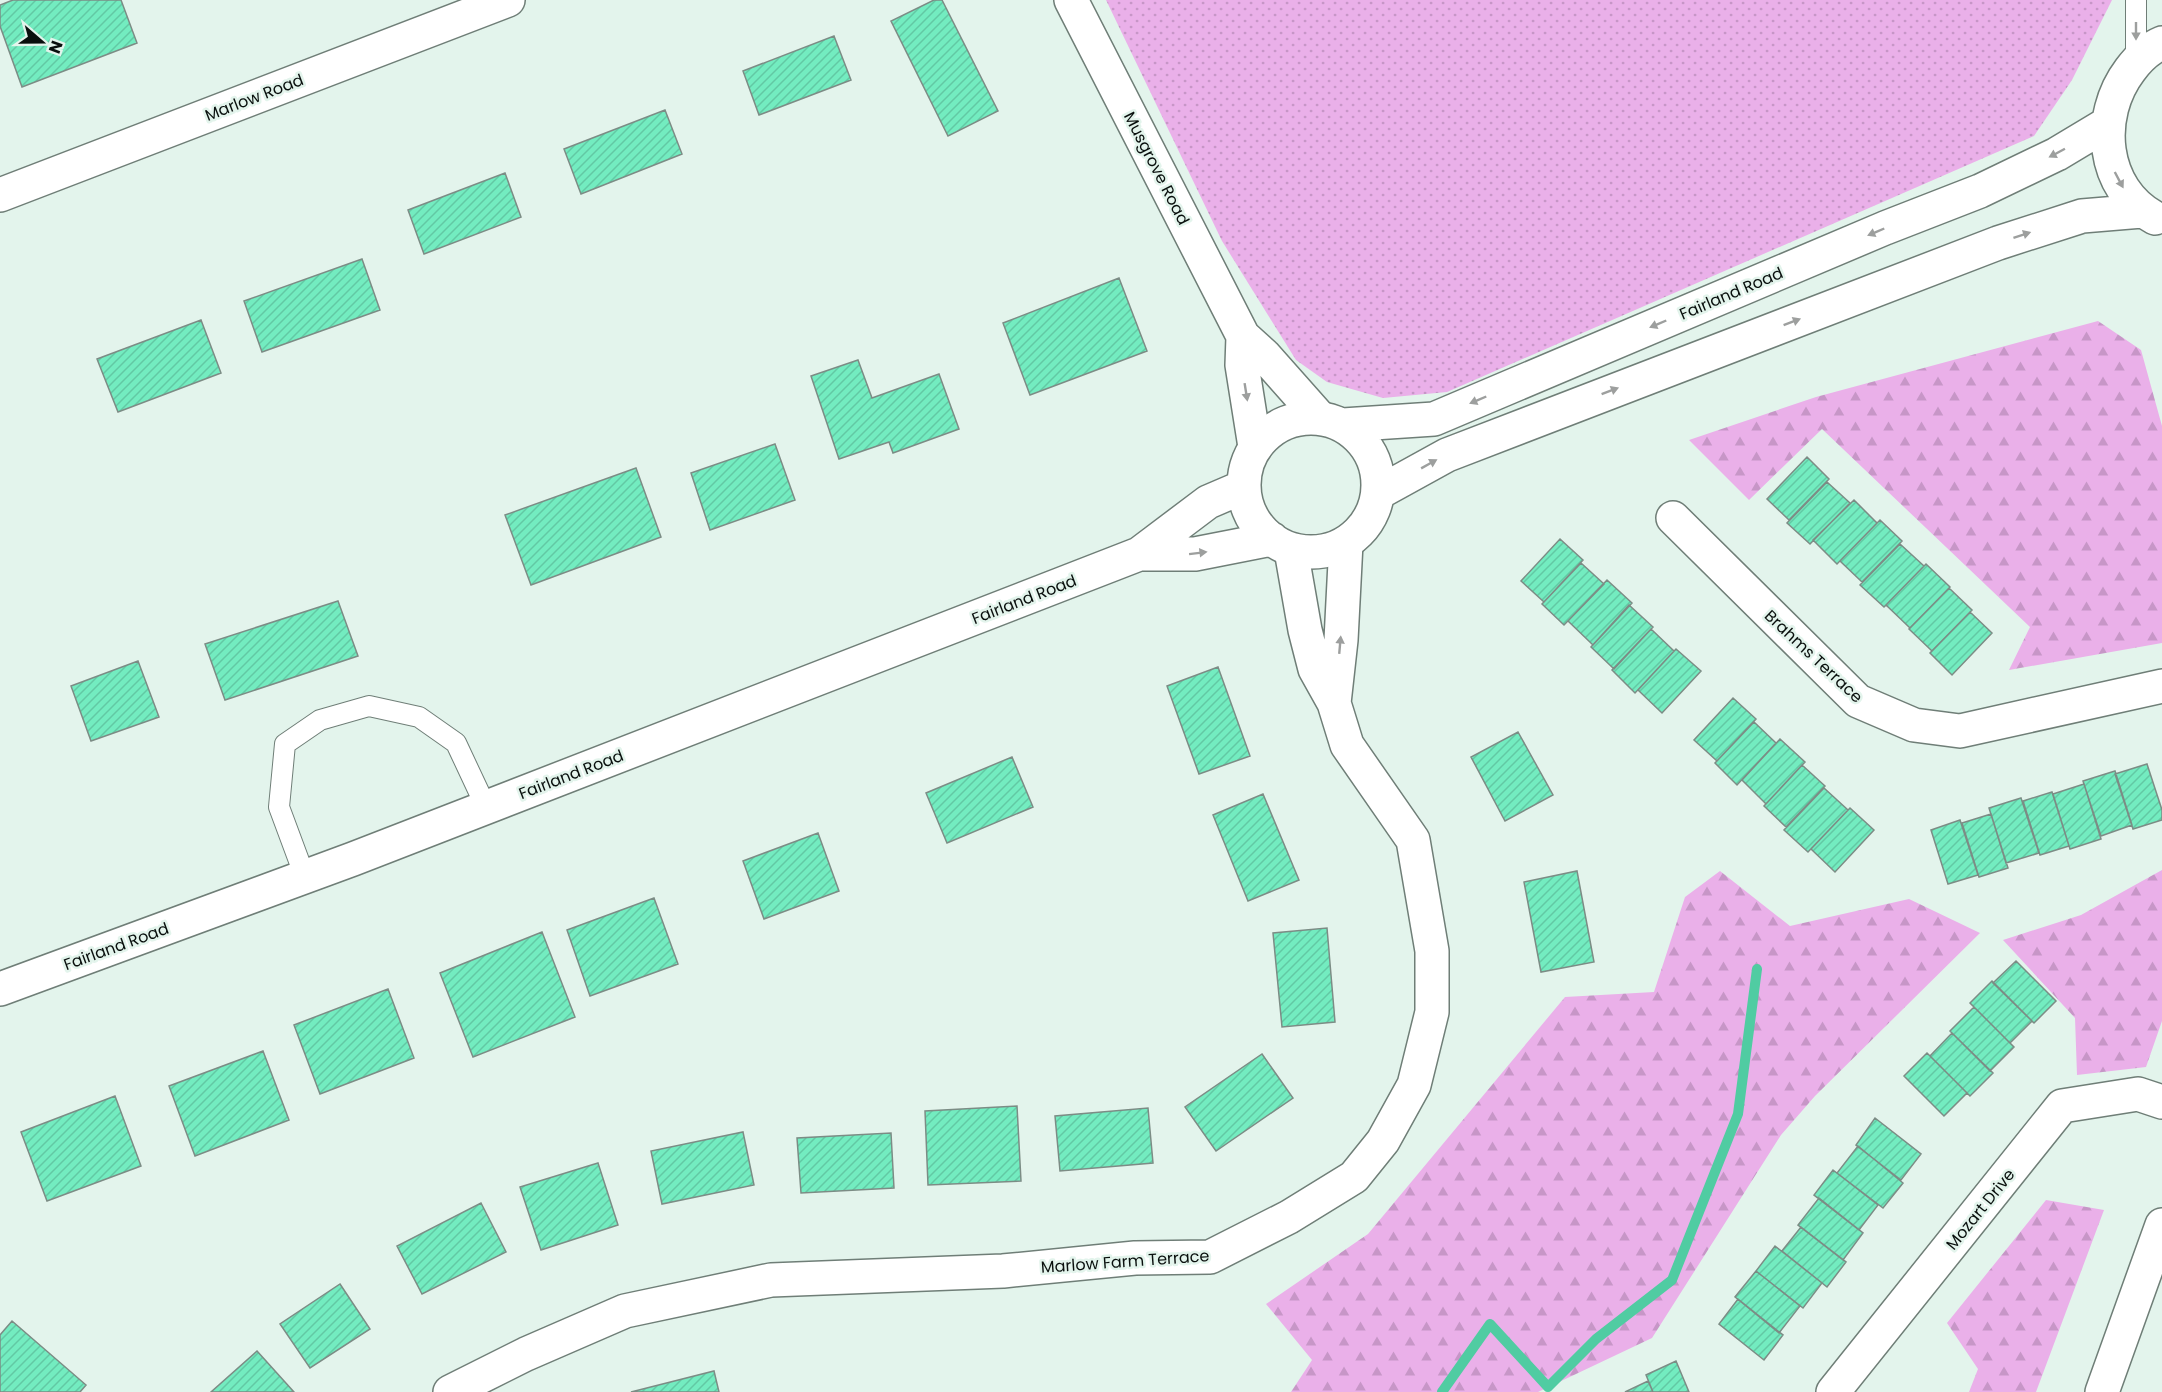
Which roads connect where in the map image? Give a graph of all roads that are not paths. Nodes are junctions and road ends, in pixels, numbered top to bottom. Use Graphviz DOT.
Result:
graph roads {
  1 [pos="508,0"];
  2 [pos="1071,0"];
  3 [pos="2136,0"];
  4 [pos="2149,52"];
  5 [pos="2107,124"];
  6 [pos="0,195"];
  7 [pos="2152,216"];
  8 [pos="1243,336"];
  9 [pos="1331,421"];
  10 [pos="1255,447"];
  11 [pos="1243,487"];
  12 [pos="1378,493"];
  13 [pos="1673,518"];
  14 [pos="1346,543"];
  15 [pos="1281,545"];
  16 [pos="1139,554"];
  17 [pos="2162,686"];
  18 [pos="1334,703"];
  19 [pos="486,807"];
  20 [pos="305,877"];
  21 [pos="0,989"];
  22 [pos="2162,1102"];
  23 [pos="2162,1225"];
  24 [pos="450,1392"];
  25 [pos="1833,1392"];
  26 [pos="2102,1392"];
  1 -- 6 [label="street, Marlow Road"];
  2 -- 8 [label="street, Musgrove Road"];
  3 -- 4 [label="lane, one-way"];
  4 -- 5 [label="street"];
  5 -- 7 [label="street, one-way"];
  5 -- 9 [label="street, Fairland Road, one-way"];
  12 -- 7 [label="street, one-way"];
  8 -- 9 [label="street, Musgrove Road"];
  8 -- 10 [label="street, Musgrove Road, one-way"];
  9 -- 10 [label="street"];
  9 -- 12 [label="street"];
  10 -- 11 [label="street"];
  11 -- 15 [label="street"];
  11 -- 16 [label="street, Fairland Road"];
  12 -- 14 [label="street"];
  13 -- 17 [label="street, Brahms Terrace"];
  14 -- 15 [label="street"];
  18 -- 14 [label="street, Marlow Farm Terrace, one-way"];
  16 -- 15 [label="street, Fairland Road, one-way"];
  15 -- 18 [label="street, Marlow Farm Terrace"];
  16 -- 19 [label="street, Fairland Road"];
  18 -- 24 [label="street, Marlow Farm Terrace"];
  19 -- 20 [label="street, Fairland Road"];
  19 -- 20 [label="lane"];
  20 -- 21 [label="street, Fairland Road"];
  22 -- 25 [label="street, Mozart Drive"];
  23 -- 26 [label="street"];
}
